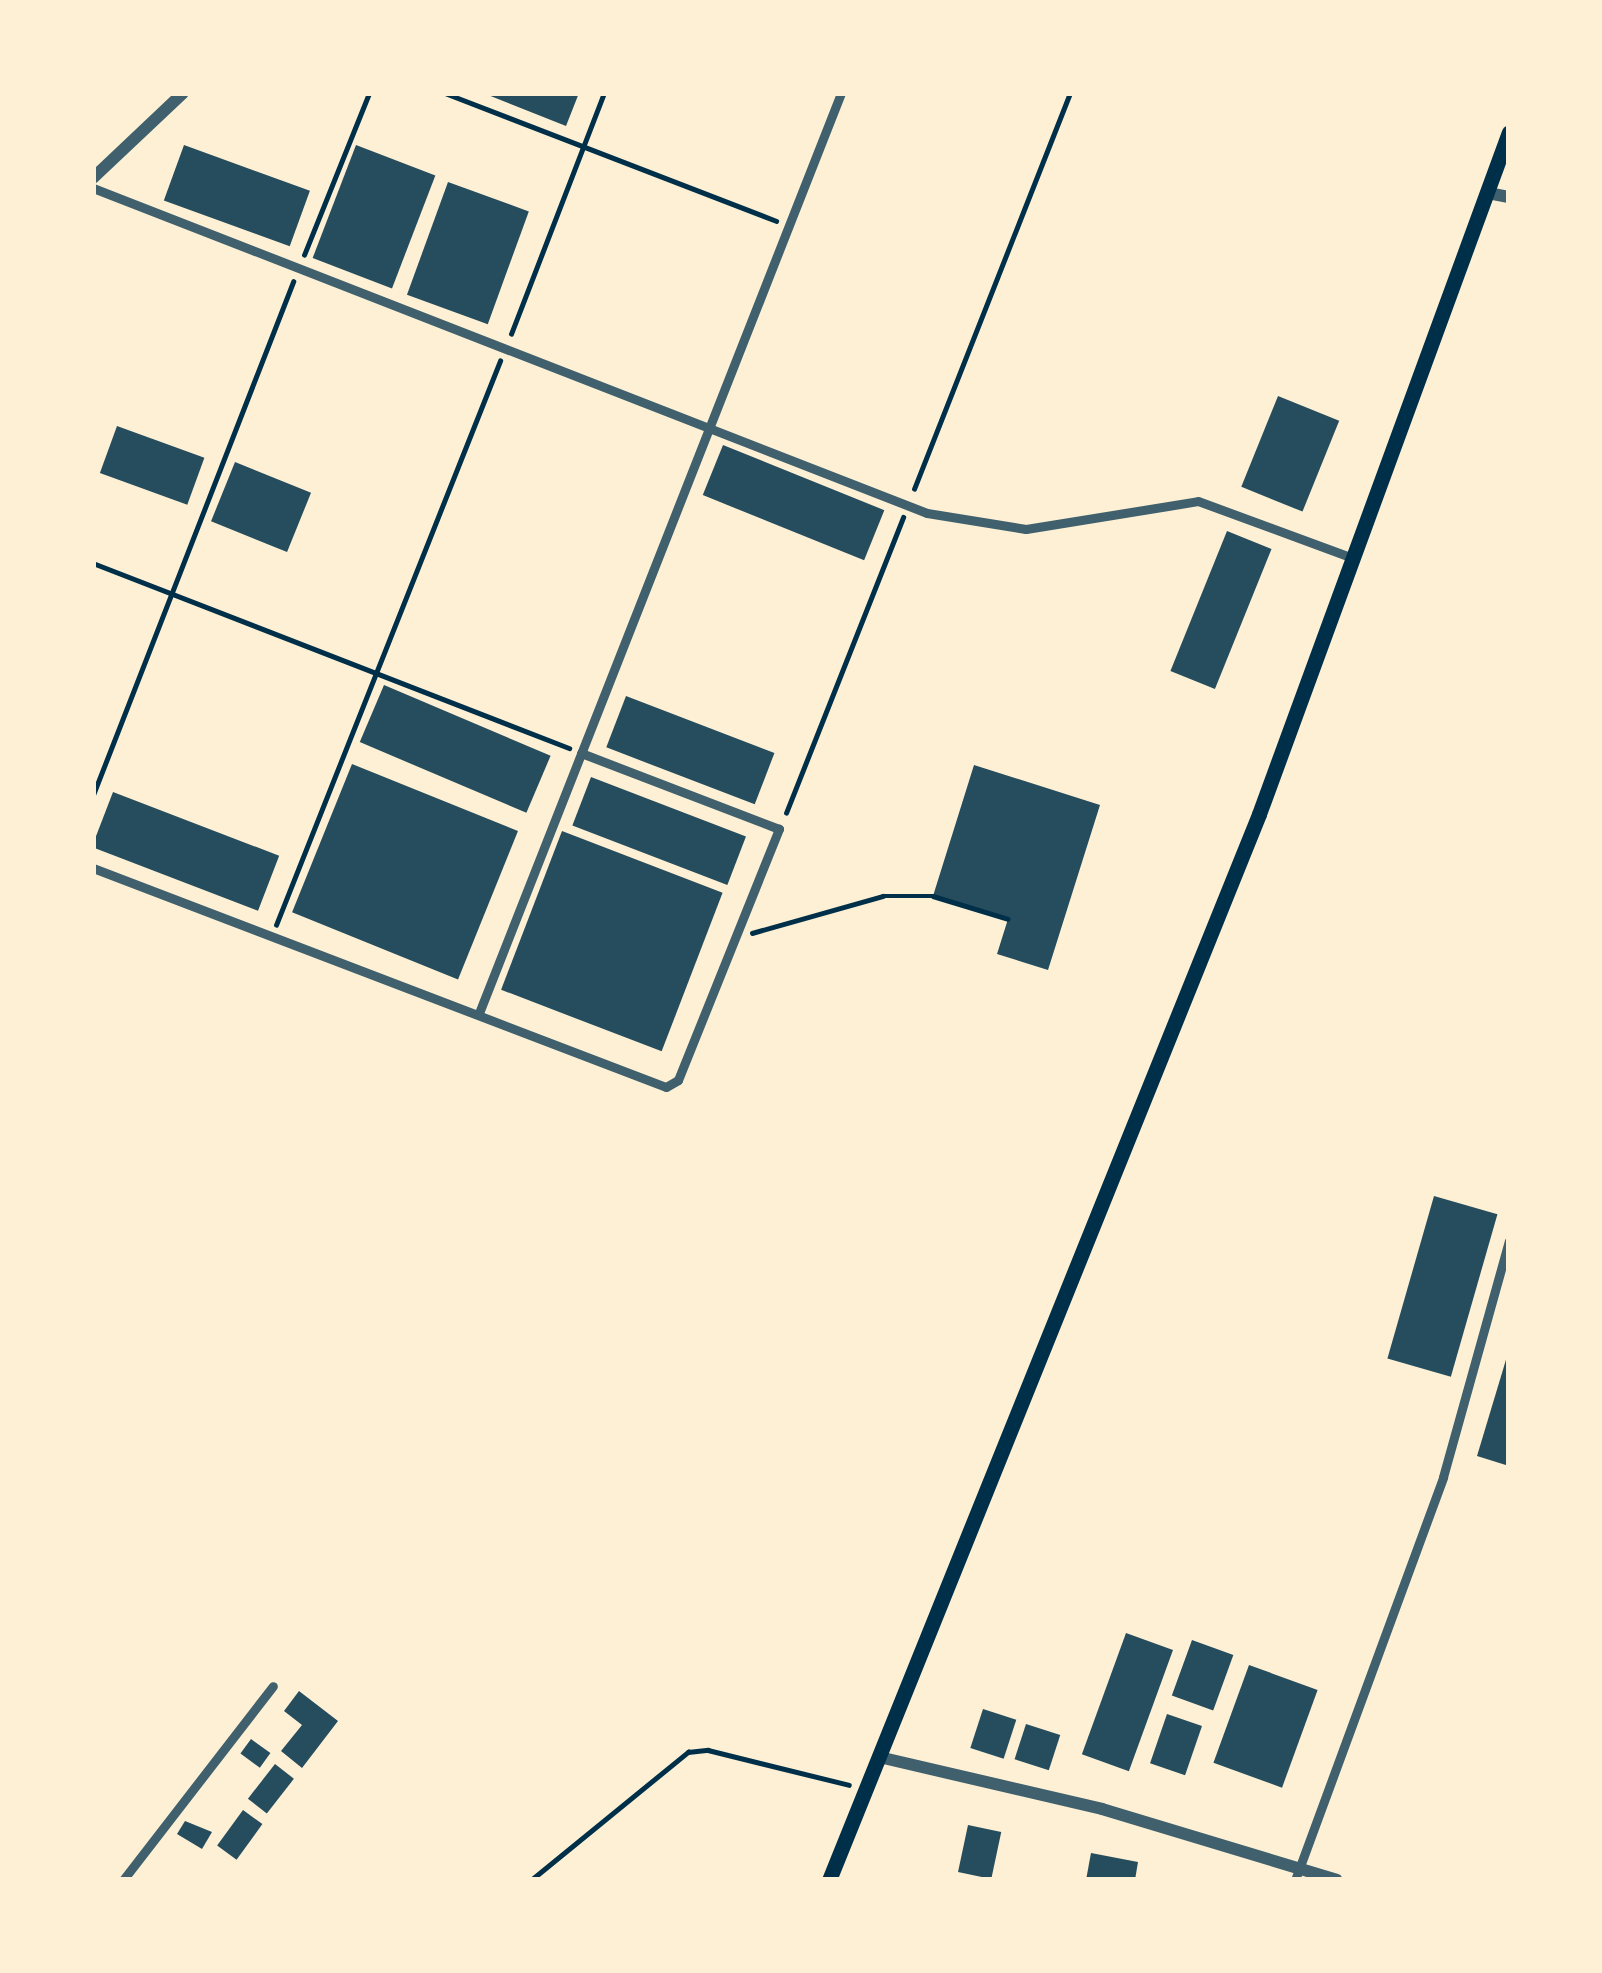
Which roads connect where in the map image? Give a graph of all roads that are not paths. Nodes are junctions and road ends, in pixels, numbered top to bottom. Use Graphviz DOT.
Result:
graph roads {
  1 [pos="183,93"];
  2 [pos="841,93"];
  3 [pos="1509,132"];
  4 [pos="93,178"];
  5 [pos="93,188"];
  6 [pos="1488,193"];
  7 [pos="1509,196"];
  8 [pos="710,424"];
  9 [pos="1353,559"];
  10 [pos="581,753"];
  11 [pos="93,868"];
  12 [pos="479,1013"];
  13 [pos="1509,1241"];
  14 [pos="274,1686"];
  15 [pos="879,1757"];
  16 [pos="1297,1875"];
  17 [pos="123,1880"];
  18 [pos="829,1880"];
  19 [pos="1337,1880"];
  1 -- 4 [label="street"];
  2 -- 8 [label="street"];
  3 -- 6 [label="highway"];
  5 -- 8 [label="street"];
  6 -- 7 [label="street"];
  6 -- 9 [label="highway"];
  8 -- 9 [label="street"];
  8 -- 10 [label="street"];
  9 -- 15 [label="highway"];
  10 -- 12 [label="street"];
  10 -- 12 [label="street"];
  11 -- 12 [label="street"];
  13 -- 16 [label="street"];
  14 -- 17 [label="street"];
  15 -- 16 [label="street"];
  15 -- 18 [label="highway"];
  16 -- 19 [label="street"];
}
